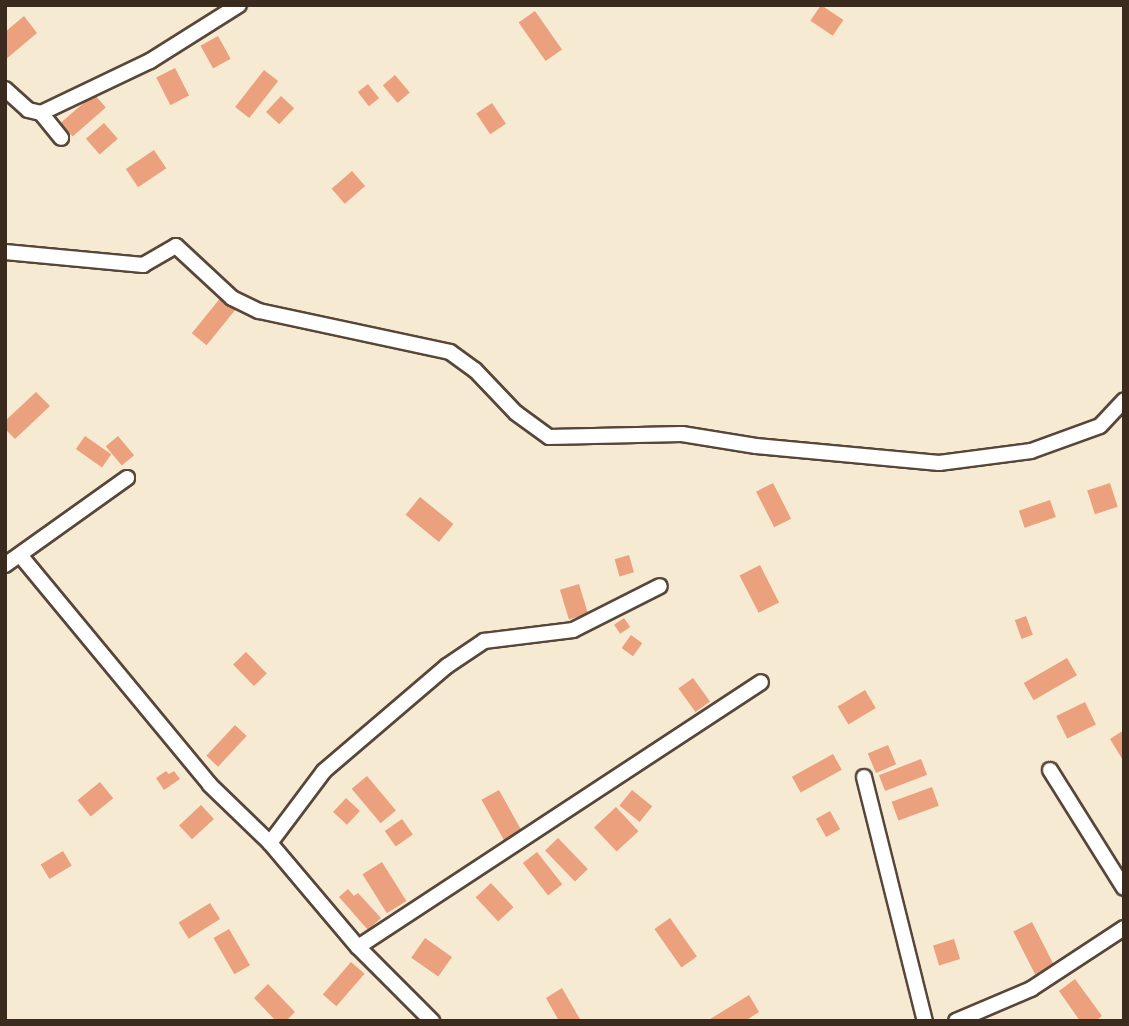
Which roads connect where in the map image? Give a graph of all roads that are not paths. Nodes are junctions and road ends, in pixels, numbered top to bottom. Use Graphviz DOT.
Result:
graph roads {
  1 [pos="239,5"];
  2 [pos="5,89"];
  3 [pos="41,113"];
  4 [pos="61,138"];
  5 [pos="5,253"];
  6 [pos="1124,400"];
  7 [pos="127,478"];
  8 [pos="20,555"];
  9 [pos="5,565"];
  10 [pos="660,586"];
  11 [pos="761,682"];
  12 [pos="1050,770"];
  13 [pos="864,777"];
  14 [pos="270,843"];
  15 [pos="1124,888"];
  16 [pos="1124,928"];
  17 [pos="358,947"];
  18 [pos="432,1021"];
  19 [pos="926,1021"];
  20 [pos="956,1021"];
  1 -- 3 [label="street"];
  2 -- 3 [label="street"];
  3 -- 4 [label="street"];
  5 -- 6 [label="street"];
  7 -- 8 [label="street"];
  8 -- 9 [label="street"];
  8 -- 14 [label="street"];
  10 -- 14 [label="street"];
  11 -- 17 [label="street"];
  12 -- 15 [label="street"];
  13 -- 19 [label="street"];
  14 -- 17 [label="street"];
  16 -- 20 [label="street"];
  17 -- 18 [label="street"];
}
